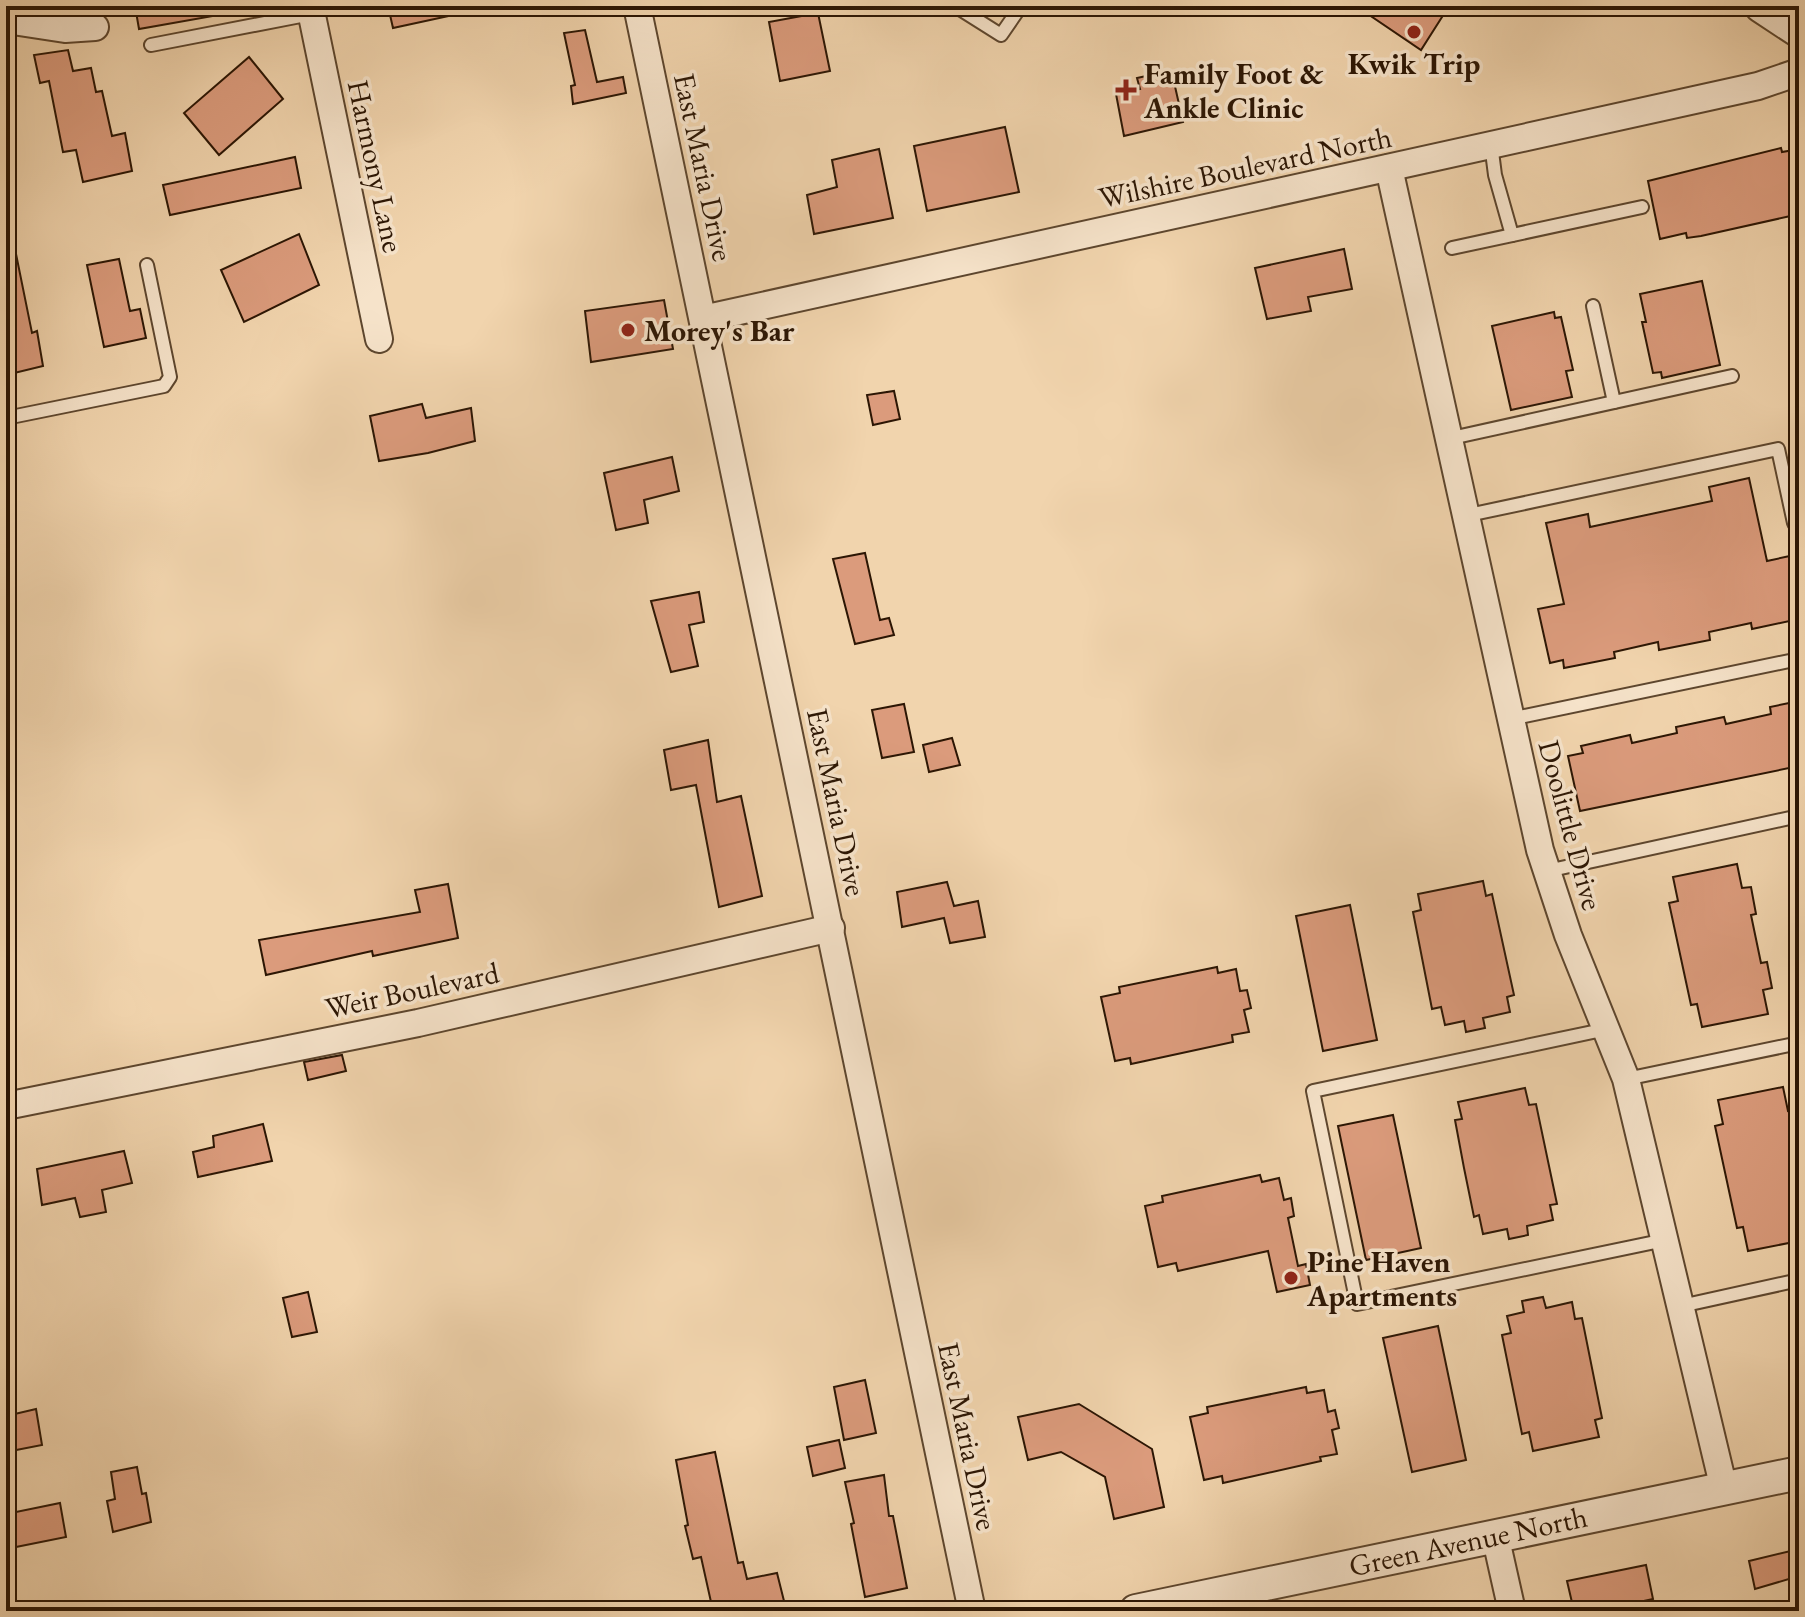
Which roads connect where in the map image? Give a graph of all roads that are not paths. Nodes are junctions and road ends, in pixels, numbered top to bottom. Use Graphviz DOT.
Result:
graph roads {
  1 [pos="637,6"];
  2 [pos="955,6"];
  3 [pos="1021,6"];
  4 [pos="1761,6"];
  5 [pos="311,10"];
  6 [pos="6,20"];
  7 [pos="95,27"];
  8 [pos="1799,31"];
  9 [pos="151,45"];
  10 [pos="1799,72"];
  11 [pos="1491,144"];
  12 [pos="1389,168"];
  13 [pos="1642,207"];
  14 [pos="1512,235"];
  15 [pos="1452,248"];
  16 [pos="147,265"];
  17 [pos="1593,306"];
  18 [pos="703,319"];
  19 [pos="379,339"];
  20 [pos="1732,376"];
  21 [pos="1614,402"];
  22 [pos="6,418"];
  23 [pos="1447,439"];
  24 [pos="1464,516"];
  25 [pos="1794,523"];
  26 [pos="1799,659"];
  27 [pos="1510,719"];
  28 [pos="1799,816"];
  29 [pos="1547,871"];
  30 [pos="831,928"];
  31 [pos="1607,1029"];
  32 [pos="1799,1043"];
  33 [pos="1626,1079"];
  34 [pos="6,1106"];
  35 [pos="1665,1240"];
  36 [pos="1799,1280"];
  37 [pos="1681,1306"];
  38 [pos="1799,1473"];
  39 [pos="1724,1489"];
  40 [pos="1495,1535"];
  41 [pos="972,1611"];
  42 [pos="1136,1611"];
  43 [pos="1512,1611"];
  1 -- 18 [label="street, East Maria Drive"];
  2 -- 3 [label="lane"];
  4 -- 8 [label="street"];
  5 -- 9 [label="lane"];
  5 -- 19 [label="street, Harmony Lane"];
  6 -- 7 [label="street"];
  10 -- 11 [label="street, Wilshire Boulevard North"];
  11 -- 12 [label="street, Wilshire Boulevard North"];
  11 -- 14 [label="lane"];
  12 -- 18 [label="street, Wilshire Boulevard North"];
  12 -- 23 [label="street, Doolittle Drive"];
  13 -- 14 [label="lane"];
  14 -- 15 [label="lane"];
  16 -- 22 [label="lane"];
  17 -- 21 [label="lane"];
  18 -- 30 [label="street, East Maria Drive"];
  20 -- 21 [label="lane"];
  21 -- 23 [label="lane"];
  23 -- 24 [label="street, Doolittle Drive"];
  24 -- 25 [label="lane"];
  24 -- 27 [label="street, Doolittle Drive"];
  26 -- 27 [label="lane"];
  27 -- 29 [label="street, Doolittle Drive"];
  28 -- 29 [label="lane"];
  29 -- 31 [label="street, Doolittle Drive"];
  30 -- 34 [label="street, Weir Boulevard"];
  30 -- 41 [label="street, East Maria Drive"];
  31 -- 33 [label="street, Doolittle Drive"];
  31 -- 35 [label="lane"];
  32 -- 33 [label="lane"];
  33 -- 35 [label="street, Doolittle Drive"];
  35 -- 37 [label="street, Doolittle Drive"];
  36 -- 37 [label="lane"];
  37 -- 39 [label="street, Doolittle Drive"];
  38 -- 39 [label="street, Green Avenue North"];
  39 -- 40 [label="street, Green Avenue North"];
  40 -- 42 [label="street, Green Avenue North"];
  40 -- 43 [label="street"];
}
